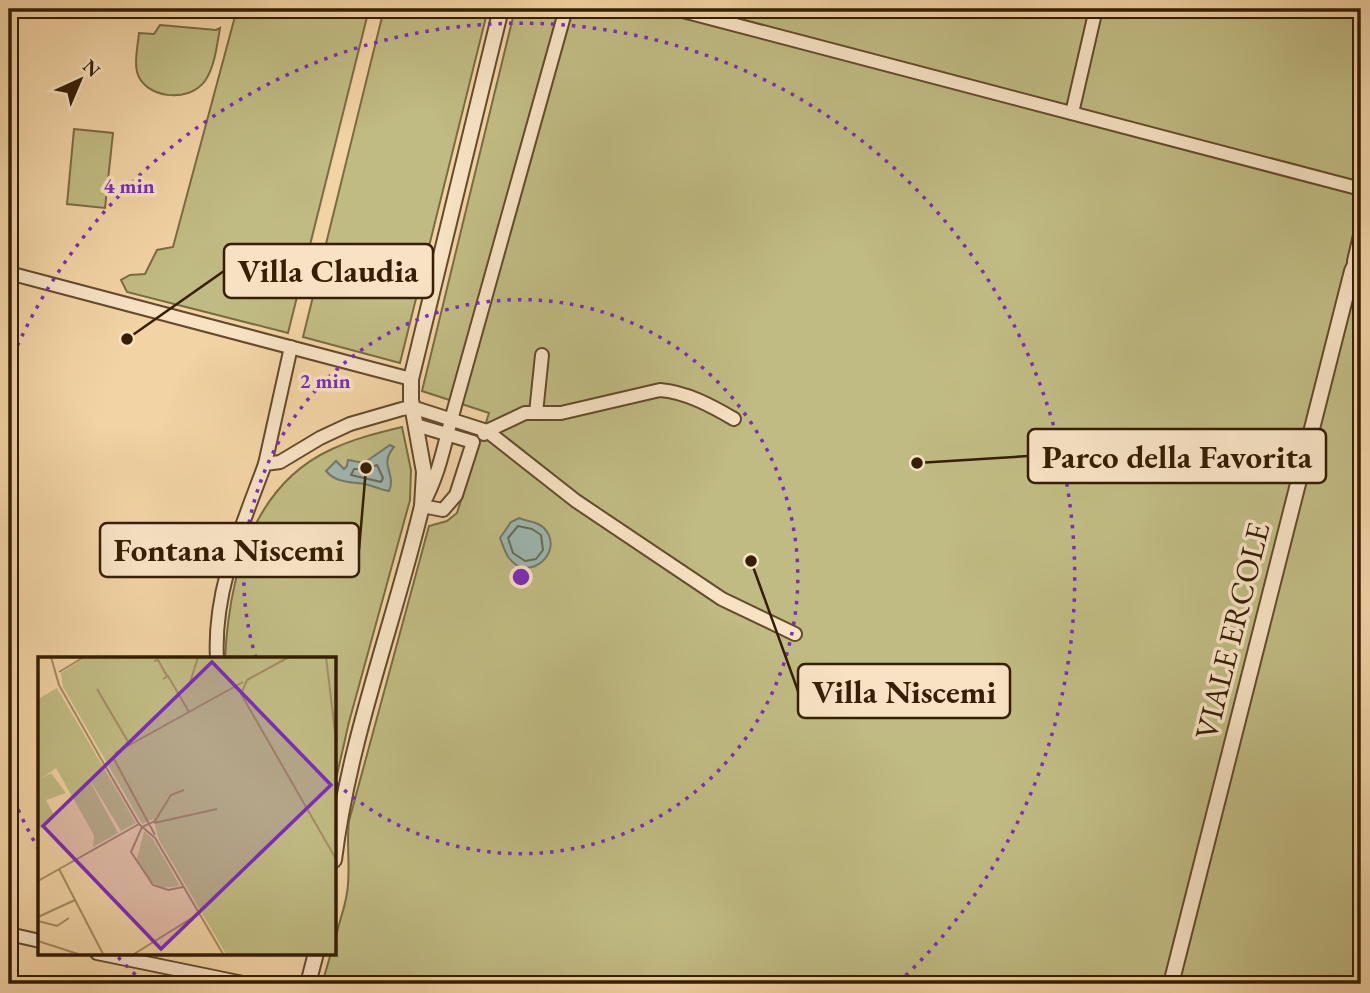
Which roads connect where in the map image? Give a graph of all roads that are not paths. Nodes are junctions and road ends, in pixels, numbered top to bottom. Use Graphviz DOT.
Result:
graph roads {
  1 [pos="501,9"];
  2 [pos="566,9"];
  3 [pos="675,9"];
  4 [pos="1096,9"];
  5 [pos="689,11"];
  6 [pos="1072,113"];
  7 [pos="1361,189"];
  8 [pos="1361,230"];
  9 [pos="1361,252"];
  10 [pos="1352,271"];
  11 [pos="9,274"];
  12 [pos="291,347"];
  13 [pos="542,355"];
  14 [pos="411,379"];
  15 [pos="412,407"];
  16 [pos="536,413"];
  17 [pos="734,419"];
  18 [pos="451,420"];
  19 [pos="415,425"];
  20 [pos="487,431"];
  21 [pos="447,434"];
  22 [pos="473,442"];
  23 [pos="265,464"];
  24 [pos="422,506"];
  25 [pos="795,634"];
  26 [pos="216,657"];
  27 [pos="337,819"];
  28 [pos="9,934"];
  29 [pos="38,941"];
  30 [pos="102,954"];
  31 [pos="316,954"];
  32 [pos="248,984"];
  33 [pos="308,984"];
  34 [pos="1171,984"];
  1 -- 14 [label="street"];
  2 -- 18 [label="street"];
  3 -- 5 [label="street"];
  4 -- 6 [label="street"];
  5 -- 6 [label="street"];
  6 -- 7 [label="street"];
  8 -- 10 [label="street"];
  9 -- 10 [label="street, VIALE ERCOLE"];
  10 -- 34 [label="street, VIALE ERCOLE"];
  11 -- 12 [label="street"];
  12 -- 14 [label="street"];
  12 -- 23 [label="street"];
  13 -- 16 [label="street"];
  14 -- 15 [label="street"];
  15 -- 18 [label="street"];
  15 -- 19 [label="street"];
  15 -- 23 [label="street"];
  16 -- 17 [label="street"];
  16 -- 20 [label="street"];
  18 -- 20 [label="street"];
  18 -- 21 [label="street"];
  19 -- 21 [label="street"];
  19 -- 24 [label="street"];
  20 -- 22 [label="street"];
  20 -- 25 [label="street"];
  21 -- 22 [label="street"];
  21 -- 24 [label="street"];
  22 -- 24 [label="street"];
  23 -- 26 [label="street"];
  24 -- 27 [label="street"];
  28 -- 29 [label="street"];
  30 -- 32 [label="street"];
  31 -- 33 [label="street"];
}
